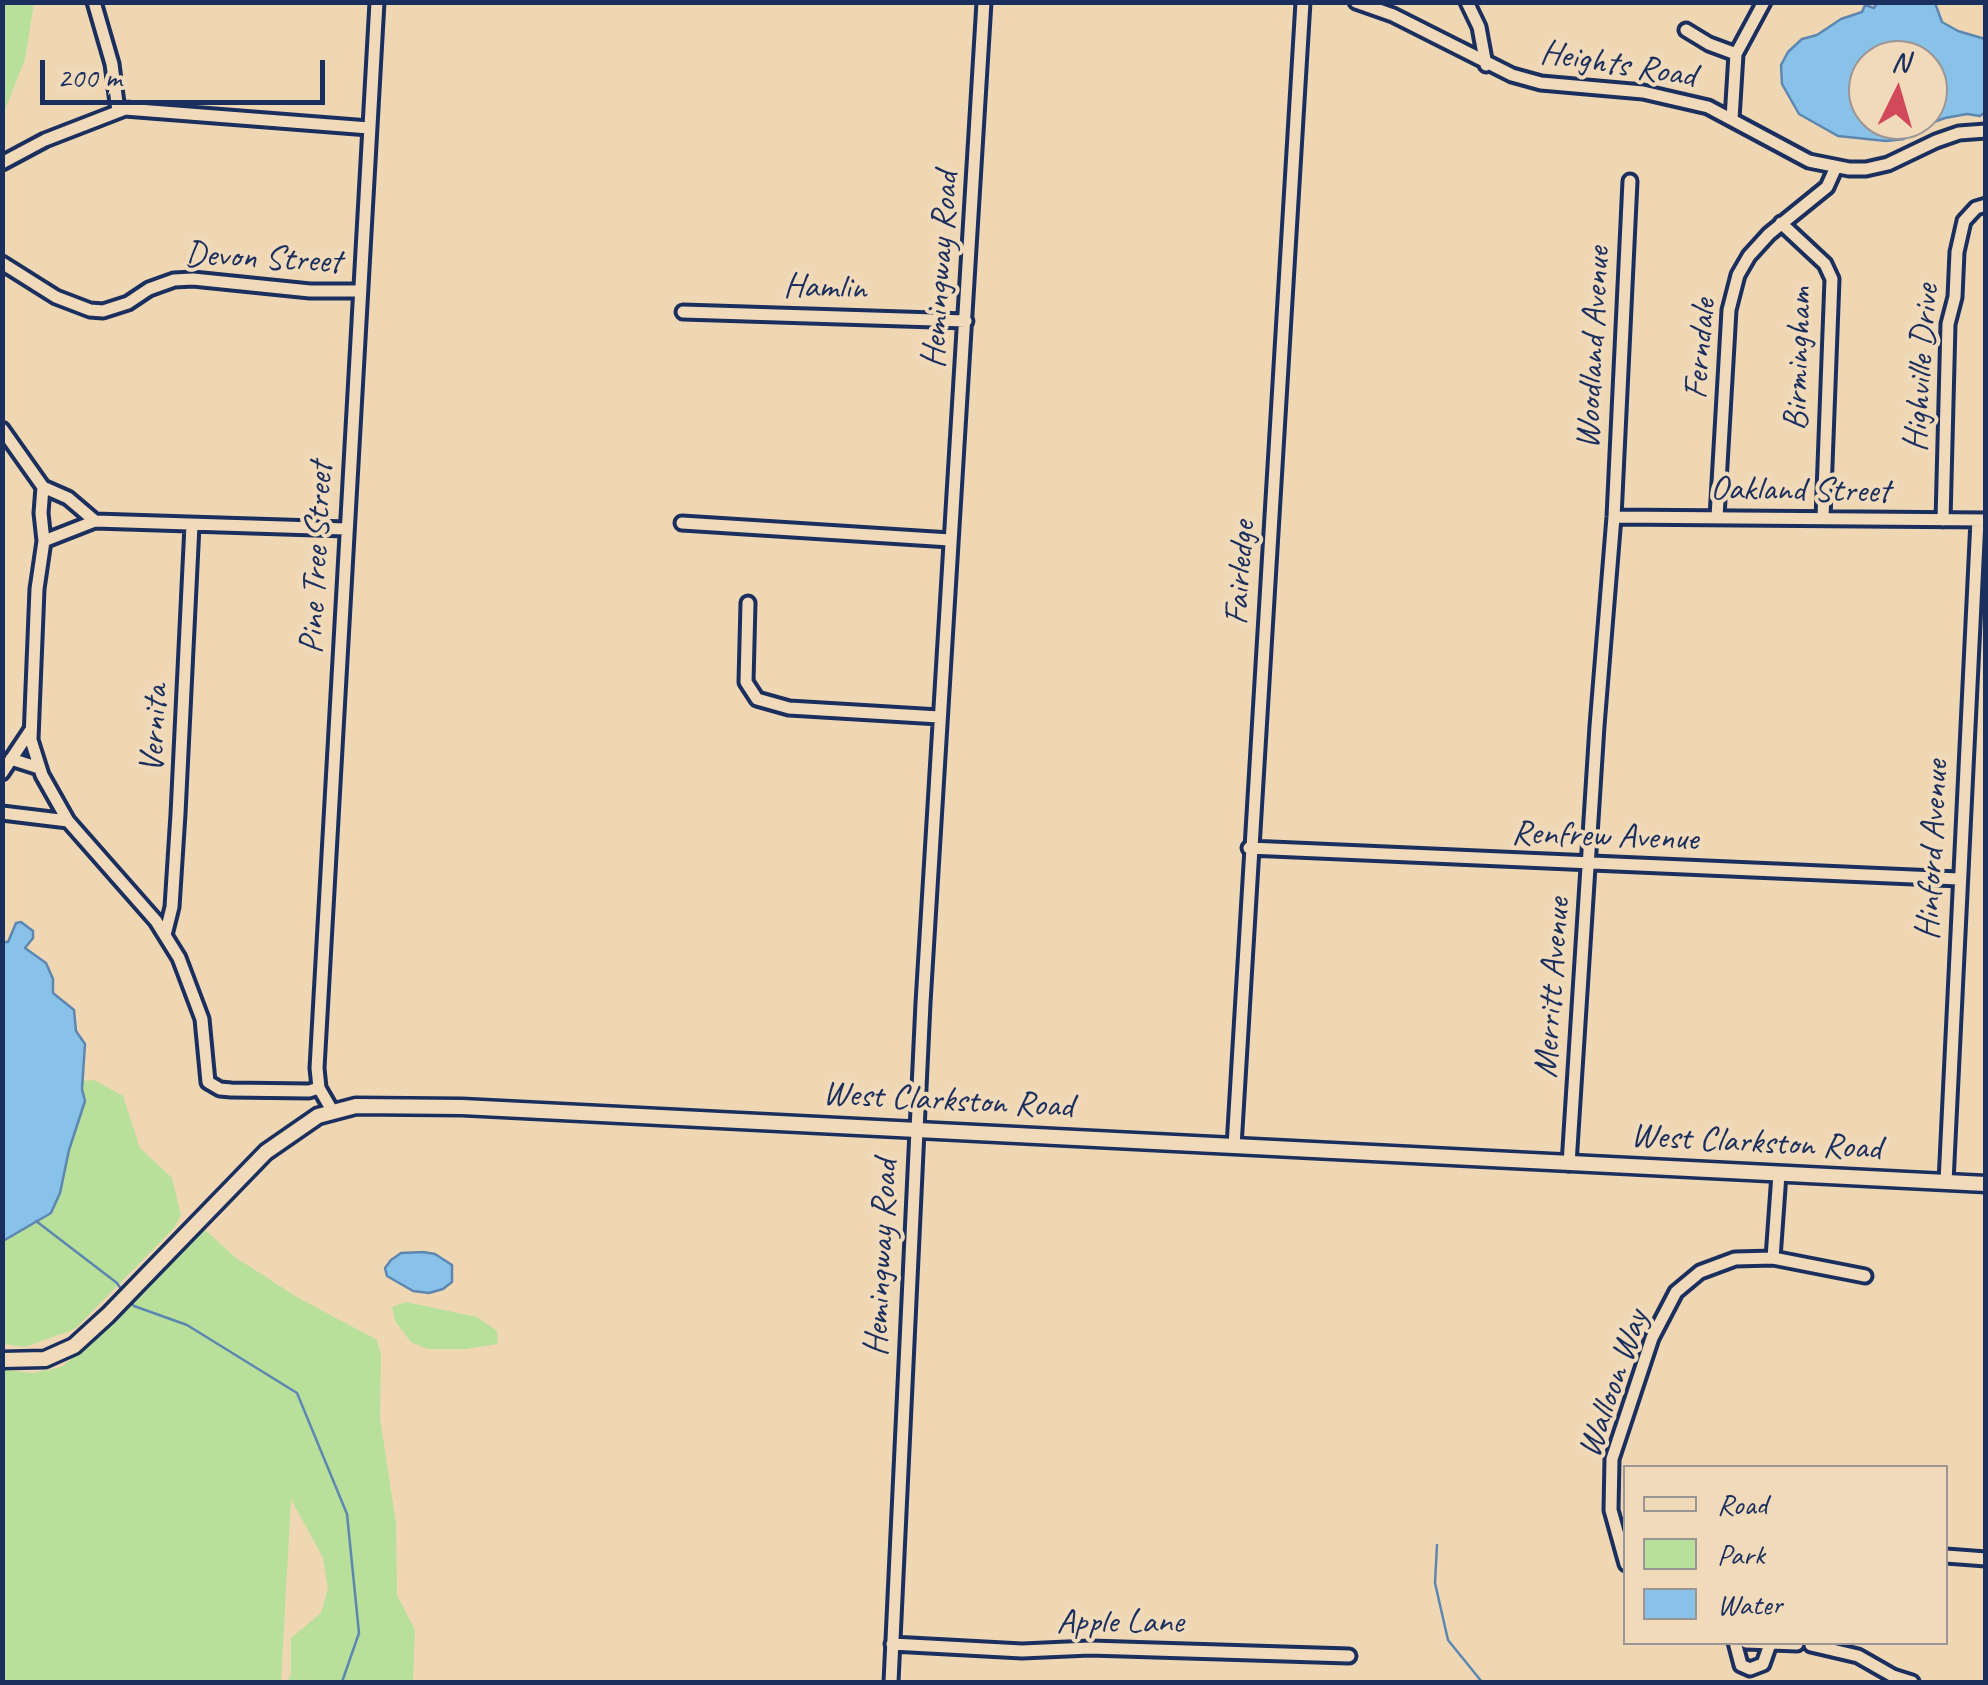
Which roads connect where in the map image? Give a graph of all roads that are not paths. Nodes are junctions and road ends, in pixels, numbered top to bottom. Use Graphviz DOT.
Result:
graph roads {
  1 [pos="94,2"];
  2 [pos="378,2"];
  3 [pos="984,2"];
  4 [pos="1303,2"];
  5 [pos="1356,2"];
  6 [pos="1467,2"];
  7 [pos="1764,2"];
  8 [pos="1686,30"];
  9 [pos="1736,54"];
  10 [pos="1486,65"];
  11 [pos="118,111"];
  12 [pos="1732,119"];
  13 [pos="369,128"];
  14 [pos="1986,131"];
  15 [pos="2,163"];
  16 [pos="1836,166"];
  17 [pos="1630,180"];
  18 [pos="1986,205"];
  19 [pos="1780,224"];
  20 [pos="2,263"];
  21 [pos="360,291"];
  22 [pos="682,312"];
  23 [pos="966,321"];
  24 [pos="2,429"];
  25 [pos="44,487"];
  26 [pos="1614,517"];
  27 [pos="1717,517"];
  28 [pos="1823,518"];
  29 [pos="1942,520"];
  30 [pos="1982,520"];
  31 [pos="95,521"];
  32 [pos="682,523"];
  33 [pos="192,525"];
  34 [pos="346,529"];
  35 [pos="950,540"];
  36 [pos="44,541"];
  37 [pos="748,603"];
  38 [pos="940,718"];
  39 [pos="32,729"];
  40 [pos="10,759"];
  41 [pos="40,768"];
  42 [pos="2,773"];
  43 [pos="2,813"];
  44 [pos="68,821"];
  45 [pos="1249,848"];
  46 [pos="1589,864"];
  47 [pos="1959,879"];
  48 [pos="165,935"];
  49 [pos="320,1088"];
  50 [pos="333,1112"];
  51 [pos="916,1130"];
  52 [pos="1234,1146"];
  53 [pos="1569,1164"];
  54 [pos="1779,1174"];
  55 [pos="1946,1182"];
  56 [pos="1986,1184"];
  57 [pos="1773,1258"];
  58 [pos="1866,1276"];
  59 [pos="2,1360"];
  60 [pos="1623,1553"];
  61 [pos="1948,1556"];
  62 [pos="1986,1559"];
  63 [pos="892,1644"];
  64 [pos="1736,1645"];
  65 [pos="1770,1645"];
  66 [pos="1811,1645"];
  67 [pos="1863,1645"];
  68 [pos="1348,1656"];
  69 [pos="1858,1656"];
  70 [pos="890,1682"];
  71 [pos="1912,1682"];
  1 -- 11 [label="street"];
  2 -- 13 [label="street, Pine Tree Street"];
  3 -- 23 [label="street, Hemingway Road"];
  4 -- 45 [label="street, Fairledge"];
  5 -- 10 [label="street, Heights Road"];
  6 -- 10 [label="street"];
  7 -- 9 [label="street"];
  8 -- 9 [label="street"];
  9 -- 12 [label="street"];
  10 -- 12 [label="street, Heights Road"];
  11 -- 13 [label="street"];
  11 -- 15 [label="street"];
  12 -- 16 [label="street, Heights Road"];
  13 -- 21 [label="street, Pine Tree Street"];
  14 -- 16 [label="street, Heights Road"];
  16 -- 19 [label="street, Ferndale"];
  17 -- 26 [label="street, Woodland Avenue"];
  18 -- 29 [label="street, Highville Drive"];
  19 -- 27 [label="street, Ferndale"];
  19 -- 28 [label="street, Birmingham"];
  20 -- 21 [label="street, Devon Street"];
  21 -- 34 [label="street, Pine Tree Street"];
  22 -- 23 [label="street, Hamlin"];
  23 -- 35 [label="street, Hemingway Road"];
  24 -- 25 [label="street"];
  25 -- 31 [label="street"];
  25 -- 36 [label="street"];
  26 -- 27 [label="street, Oakland Street"];
  26 -- 46 [label="street, Merritt Avenue"];
  27 -- 28 [label="street, Oakland Street"];
  28 -- 29 [label="street, Oakland Street"];
  29 -- 30 [label="street, Oakland Street"];
  30 -- 47 [label="street, Hinford Avenue"];
  31 -- 33 [label="street"];
  31 -- 36 [label="street"];
  32 -- 35 [label="street"];
  33 -- 34 [label="street"];
  33 -- 48 [label="street, Vernita"];
  34 -- 49 [label="street, Pine Tree Street"];
  35 -- 38 [label="street, Hemingway Road"];
  36 -- 39 [label="street"];
  37 -- 38 [label="street"];
  38 -- 51 [label="street, Hemingway Road"];
  39 -- 40 [label="street"];
  39 -- 41 [label="street"];
  40 -- 41 [label="street"];
  40 -- 42 [label="street"];
  41 -- 44 [label="street"];
  43 -- 44 [label="street"];
  44 -- 48 [label="street"];
  45 -- 46 [label="street, Renfrew Avenue"];
  45 -- 52 [label="street, Fairledge"];
  46 -- 47 [label="street, Renfrew Avenue"];
  46 -- 53 [label="street, Merritt Avenue"];
  47 -- 55 [label="street, Hinford Avenue"];
  48 -- 49 [label="street"];
  49 -- 50 [label="street, Pine Tree Street"];
  50 -- 51 [label="main road, West Clarkston Road"];
  50 -- 59 [label="main road, West Clarkston Road"];
  51 -- 52 [label="main road, West Clarkston Road"];
  51 -- 63 [label="street, Hemingway Road"];
  52 -- 53 [label="main road, West Clarkston Road"];
  53 -- 54 [label="main road, West Clarkston Road"];
  54 -- 55 [label="main road, West Clarkston Road"];
  54 -- 57 [label="street"];
  55 -- 56 [label="main road, West Clarkston Road"];
  57 -- 58 [label="street, Walloon Way"];
  57 -- 60 [label="street, Walloon Way"];
  61 -- 62 [label="street"];
  63 -- 68 [label="street, Apple Lane"];
  63 -- 70 [label="street, Hemingway Road"];
  64 -- 65 [label="street"];
  66 -- 69 [label="street"];
  67 -- 69 [label="street"];
  69 -- 71 [label="street"];
}
